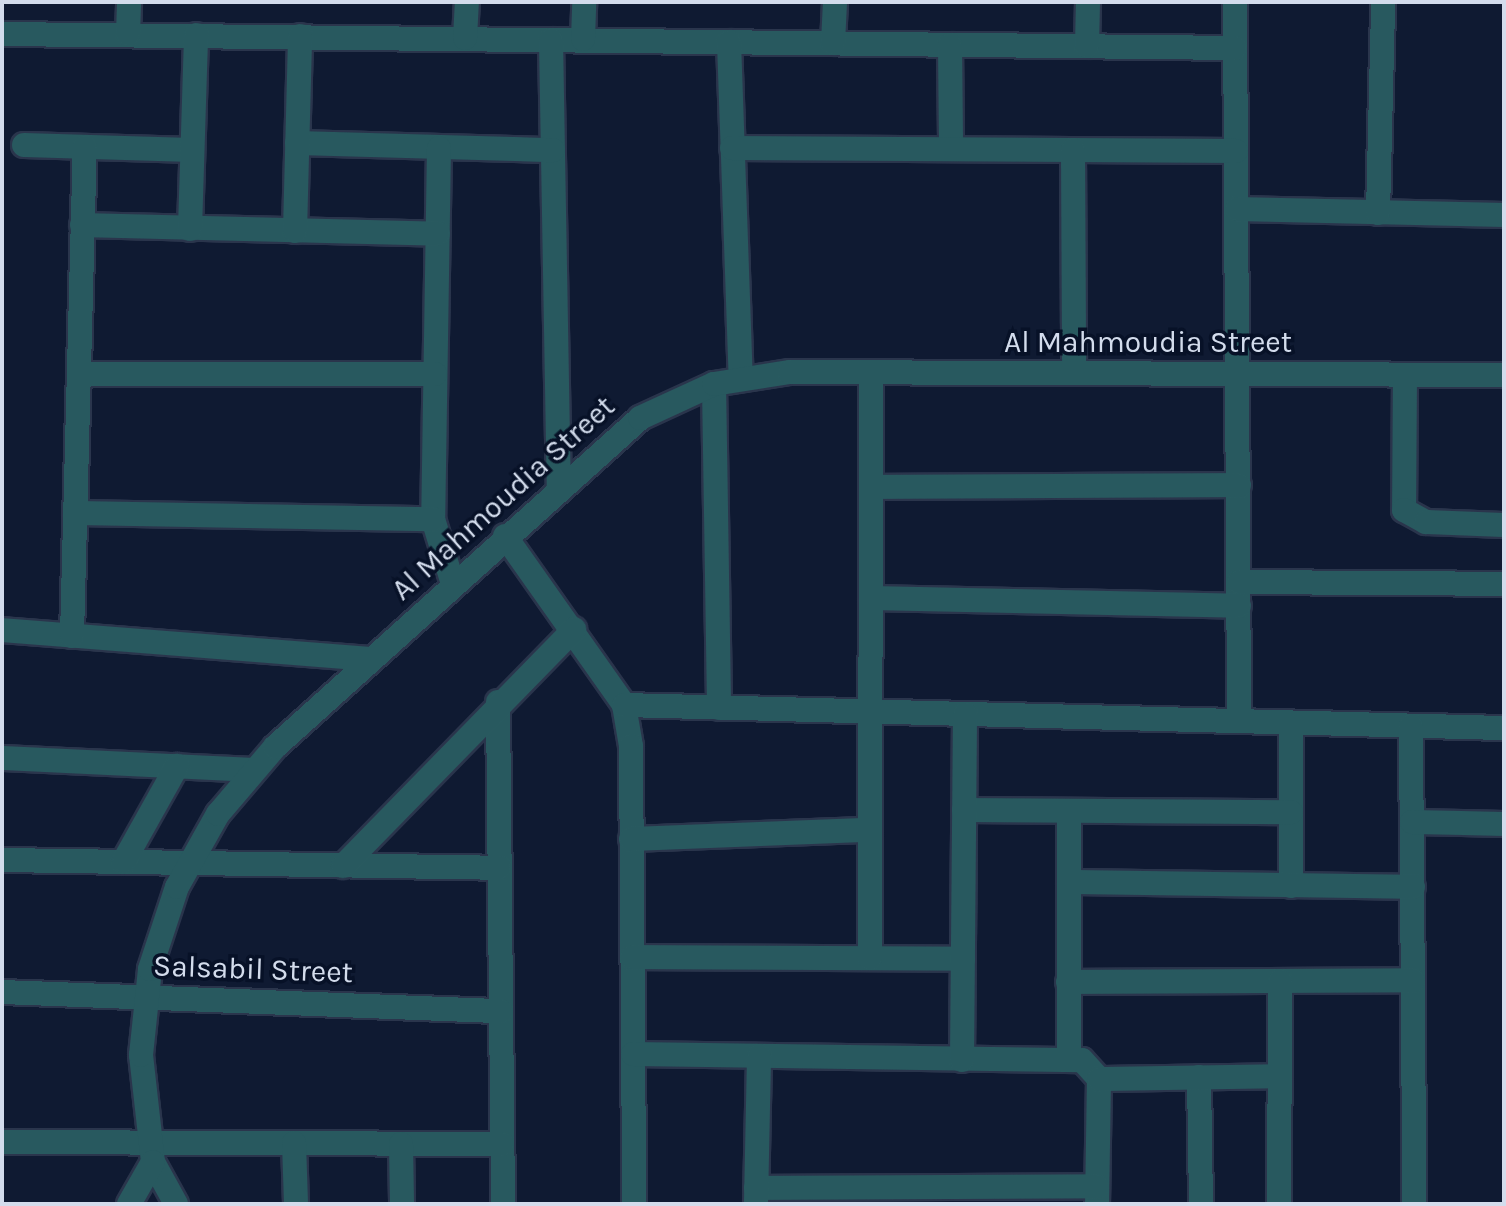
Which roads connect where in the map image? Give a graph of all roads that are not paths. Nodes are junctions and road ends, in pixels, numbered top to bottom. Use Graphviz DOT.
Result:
graph roads {
  1 [pos="129,2"];
  2 [pos="467,2"];
  3 [pos="584,2"];
  4 [pos="835,2"];
  5 [pos="1088,2"];
  6 [pos="1235,2"];
  7 [pos="1383,2"];
  8 [pos="2,34"];
  9 [pos="128,34"];
  10 [pos="196,35"];
  11 [pos="300,36"];
  12 [pos="465,38"];
  13 [pos="583,39"];
  14 [pos="551,40"];
  15 [pos="729,42"];
  16 [pos="833,43"];
  17 [pos="950,45"];
  18 [pos="1087,46"];
  19 [pos="1235,48"];
  20 [pos="297,143"];
  21 [pos="24,145"];
  22 [pos="85,147"];
  23 [pos="439,148"];
  24 [pos="732,148"];
  25 [pos="951,149"];
  26 [pos="192,150"];
  27 [pos="553,150"];
  28 [pos="1073,150"];
  29 [pos="1236,151"];
  30 [pos="1237,209"];
  31 [pos="1378,213"];
  32 [pos="1504,215"];
  33 [pos="82,225"];
  34 [pos="190,229"];
  35 [pos="295,231"];
  36 [pos="438,234"];
  37 [pos="871,372"];
  38 [pos="1074,373"];
  39 [pos="79,374"];
  40 [pos="435,374"];
  41 [pos="1238,374"];
  42 [pos="1405,375"];
  43 [pos="1504,375"];
  44 [pos="741,378"];
  45 [pos="714,384"];
  46 [pos="1239,485"];
  47 [pos="559,486"];
  48 [pos="871,487"];
  49 [pos="75,513"];
  50 [pos="433,519"];
  51 [pos="1504,525"];
  52 [pos="505,536"];
  53 [pos="453,584"];
  54 [pos="1504,584"];
  55 [pos="1239,594"];
  56 [pos="871,598"];
  57 [pos="574,629"];
  58 [pos="2,630"];
  59 [pos="72,636"];
  60 [pos="371,659"];
  61 [pos="498,702"];
  62 [pos="624,705"];
  63 [pos="719,708"];
  64 [pos="870,712"];
  65 [pos="965,714"];
  66 [pos="1239,721"];
  67 [pos="1291,723"];
  68 [pos="1411,726"];
  69 [pos="1504,728"];
  70 [pos="2,758"];
  71 [pos="177,766"];
  72 [pos="253,770"];
  73 [pos="964,810"];
  74 [pos="1069,811"];
  75 [pos="1291,812"];
  76 [pos="1412,822"];
  77 [pos="1504,824"];
  78 [pos="870,830"];
  79 [pos="631,839"];
  80 [pos="2,860"];
  81 [pos="124,861"];
  82 [pos="189,862"];
  83 [pos="343,866"];
  84 [pos="499,868"];
  85 [pos="1069,882"];
  86 [pos="1291,886"];
  87 [pos="1413,887"];
  88 [pos="632,957"];
  89 [pos="870,958"];
  90 [pos="963,959"];
  91 [pos="1413,980"];
  92 [pos="1280,981"];
  93 [pos="1068,982"];
  94 [pos="2,992"];
  95 [pos="145,997"];
  96 [pos="501,1011"];
  97 [pos="633,1054"];
  98 [pos="759,1056"];
  99 [pos="1069,1059"];
  100 [pos="962,1060"];
  101 [pos="1280,1076"];
  102 [pos="1199,1077"];
  103 [pos="1099,1079"];
  104 [pos="2,1142"];
  105 [pos="294,1143"];
  106 [pos="401,1144"];
  107 [pos="502,1144"];
  108 [pos="151,1152"];
  109 [pos="956,1195"];
  110 [pos="1097,1195"];
  111 [pos="756,1196"];
  112 [pos="129,1204"];
  113 [pos="176,1204"];
  114 [pos="296,1204"];
  115 [pos="402,1204"];
  116 [pos="503,1204"];
  117 [pos="634,1204"];
  118 [pos="1201,1204"];
  119 [pos="1279,1204"];
  120 [pos="1414,1204"];
  1 -- 9 [label="street"];
  2 -- 12 [label="street"];
  3 -- 13 [label="street"];
  4 -- 16 [label="street"];
  5 -- 18 [label="street"];
  6 -- 19 [label="street"];
  7 -- 31 [label="street"];
  8 -- 9 [label="street"];
  9 -- 10 [label="street"];
  10 -- 11 [label="street"];
  10 -- 26 [label="street"];
  11 -- 12 [label="street"];
  11 -- 20 [label="street"];
  12 -- 14 [label="street"];
  13 -- 14 [label="street"];
  13 -- 15 [label="street"];
  14 -- 27 [label="street"];
  15 -- 16 [label="street"];
  15 -- 24 [label="street"];
  16 -- 17 [label="street"];
  17 -- 18 [label="street"];
  17 -- 25 [label="street"];
  18 -- 19 [label="street"];
  19 -- 29 [label="street"];
  20 -- 23 [label="street"];
  20 -- 35 [label="street"];
  21 -- 22 [label="street"];
  22 -- 26 [label="street"];
  22 -- 33 [label="street"];
  23 -- 27 [label="street"];
  23 -- 36 [label="street"];
  24 -- 25 [label="street"];
  24 -- 44 [label="street"];
  25 -- 28 [label="street"];
  26 -- 34 [label="street"];
  27 -- 47 [label="street"];
  28 -- 29 [label="street"];
  28 -- 38 [label="street"];
  29 -- 30 [label="street"];
  30 -- 31 [label="street"];
  30 -- 41 [label="street"];
  31 -- 32 [label="street"];
  33 -- 34 [label="street"];
  33 -- 39 [label="street"];
  34 -- 35 [label="street"];
  35 -- 36 [label="street"];
  36 -- 40 [label="street"];
  37 -- 38 [label="street, Al Mahmoudia Street"];
  37 -- 44 [label="street, Al Mahmoudia Street"];
  37 -- 48 [label="street"];
  38 -- 41 [label="street, Al Mahmoudia Street"];
  39 -- 40 [label="street"];
  39 -- 49 [label="street"];
  40 -- 50 [label="street"];
  41 -- 42 [label="street, Al Mahmoudia Street"];
  41 -- 46 [label="street"];
  42 -- 43 [label="street, Al Mahmoudia Street"];
  42 -- 51 [label="street"];
  44 -- 45 [label="street, Al Mahmoudia Street"];
  45 -- 47 [label="street, Al Mahmoudia Street"];
  45 -- 63 [label="street"];
  46 -- 48 [label="street"];
  46 -- 55 [label="street"];
  47 -- 52 [label="street, Al Mahmoudia Street"];
  48 -- 56 [label="street"];
  49 -- 50 [label="street"];
  49 -- 59 [label="street"];
  50 -- 53 [label="street"];
  52 -- 53 [label="street, Al Mahmoudia Street"];
  52 -- 57 [label="street"];
  53 -- 60 [label="street, Al Mahmoudia Street"];
  54 -- 55 [label="street"];
  55 -- 56 [label="street"];
  55 -- 66 [label="street"];
  56 -- 64 [label="street"];
  57 -- 61 [label="street"];
  57 -- 62 [label="street"];
  58 -- 59 [label="street"];
  59 -- 60 [label="street"];
  60 -- 72 [label="street, Al Mahmoudia Street"];
  61 -- 83 [label="street"];
  61 -- 84 [label="street"];
  62 -- 63 [label="street"];
  62 -- 79 [label="street"];
  63 -- 64 [label="street"];
  64 -- 65 [label="street"];
  64 -- 78 [label="street"];
  65 -- 66 [label="street"];
  65 -- 73 [label="street"];
  66 -- 67 [label="street"];
  67 -- 68 [label="street"];
  67 -- 75 [label="street"];
  68 -- 69 [label="street"];
  68 -- 76 [label="street"];
  70 -- 71 [label="street"];
  71 -- 72 [label="street"];
  71 -- 81 [label="street"];
  72 -- 82 [label="street, Al Mahmoudia Street"];
  73 -- 74 [label="street"];
  73 -- 90 [label="street"];
  74 -- 75 [label="street"];
  74 -- 85 [label="street"];
  75 -- 86 [label="street"];
  76 -- 77 [label="street"];
  76 -- 87 [label="street"];
  78 -- 79 [label="street"];
  78 -- 89 [label="street"];
  79 -- 88 [label="street"];
  80 -- 81 [label="street"];
  81 -- 82 [label="street"];
  82 -- 83 [label="street"];
  82 -- 95 [label="street, Al Mahmoudia Street"];
  83 -- 84 [label="street"];
  84 -- 96 [label="street"];
  85 -- 86 [label="street"];
  85 -- 93 [label="street"];
  86 -- 87 [label="street"];
  87 -- 91 [label="street"];
  88 -- 89 [label="street"];
  88 -- 97 [label="street"];
  89 -- 90 [label="street"];
  90 -- 100 [label="street"];
  91 -- 92 [label="street"];
  91 -- 120 [label="street"];
  92 -- 93 [label="street"];
  92 -- 101 [label="street"];
  93 -- 99 [label="street"];
  94 -- 95 [label="street, Salsabil Street"];
  95 -- 96 [label="street, Salsabil Street"];
  95 -- 108 [label="street, Al Mahmoudia Street"];
  96 -- 107 [label="street"];
  97 -- 98 [label="street"];
  97 -- 117 [label="street"];
  98 -- 100 [label="street"];
  98 -- 111 [label="street"];
  99 -- 100 [label="street"];
  99 -- 103 [label="street"];
  101 -- 102 [label="street"];
  101 -- 119 [label="street"];
  102 -- 103 [label="street"];
  102 -- 118 [label="street"];
  103 -- 110 [label="street"];
  104 -- 108 [label="street"];
  105 -- 106 [label="street"];
  105 -- 108 [label="street"];
  105 -- 114 [label="street"];
  106 -- 107 [label="street"];
  106 -- 115 [label="street"];
  107 -- 116 [label="street"];
  108 -- 112 [label="street"];
  108 -- 113 [label="street"];
  109 -- 110 [label="street"];
  109 -- 111 [label="street"];
}
